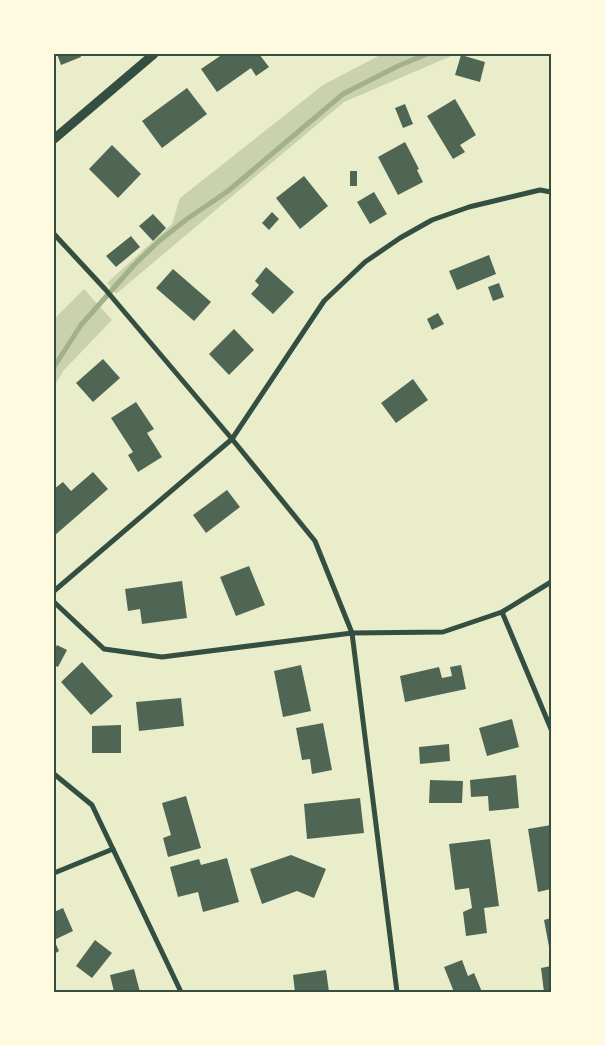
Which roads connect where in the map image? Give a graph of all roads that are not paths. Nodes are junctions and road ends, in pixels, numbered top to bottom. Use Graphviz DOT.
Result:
graph roads {
  1 [pos="154,54"];
  2 [pos="54,139"];
  3 [pos="551,192"];
  4 [pos="54,234"];
  5 [pos="232,439"];
  6 [pos="551,582"];
  7 [pos="54,591"];
  8 [pos="54,602"];
  9 [pos="502,612"];
  10 [pos="352,634"];
  11 [pos="551,729"];
  12 [pos="54,774"];
  13 [pos="113,849"];
  14 [pos="54,872"];
  15 [pos="181,992"];
  16 [pos="397,992"];
  1 -- 2 [label="street"];
  3 -- 5 [label="street"];
  4 -- 5 [label="street"];
  5 -- 7 [label="street"];
  5 -- 10 [label="street"];
  6 -- 9 [label="street"];
  8 -- 10 [label="street"];
  9 -- 10 [label="street"];
  9 -- 11 [label="street"];
  10 -- 16 [label="street"];
  12 -- 13 [label="street"];
  13 -- 14 [label="street"];
  13 -- 15 [label="street"];
}
